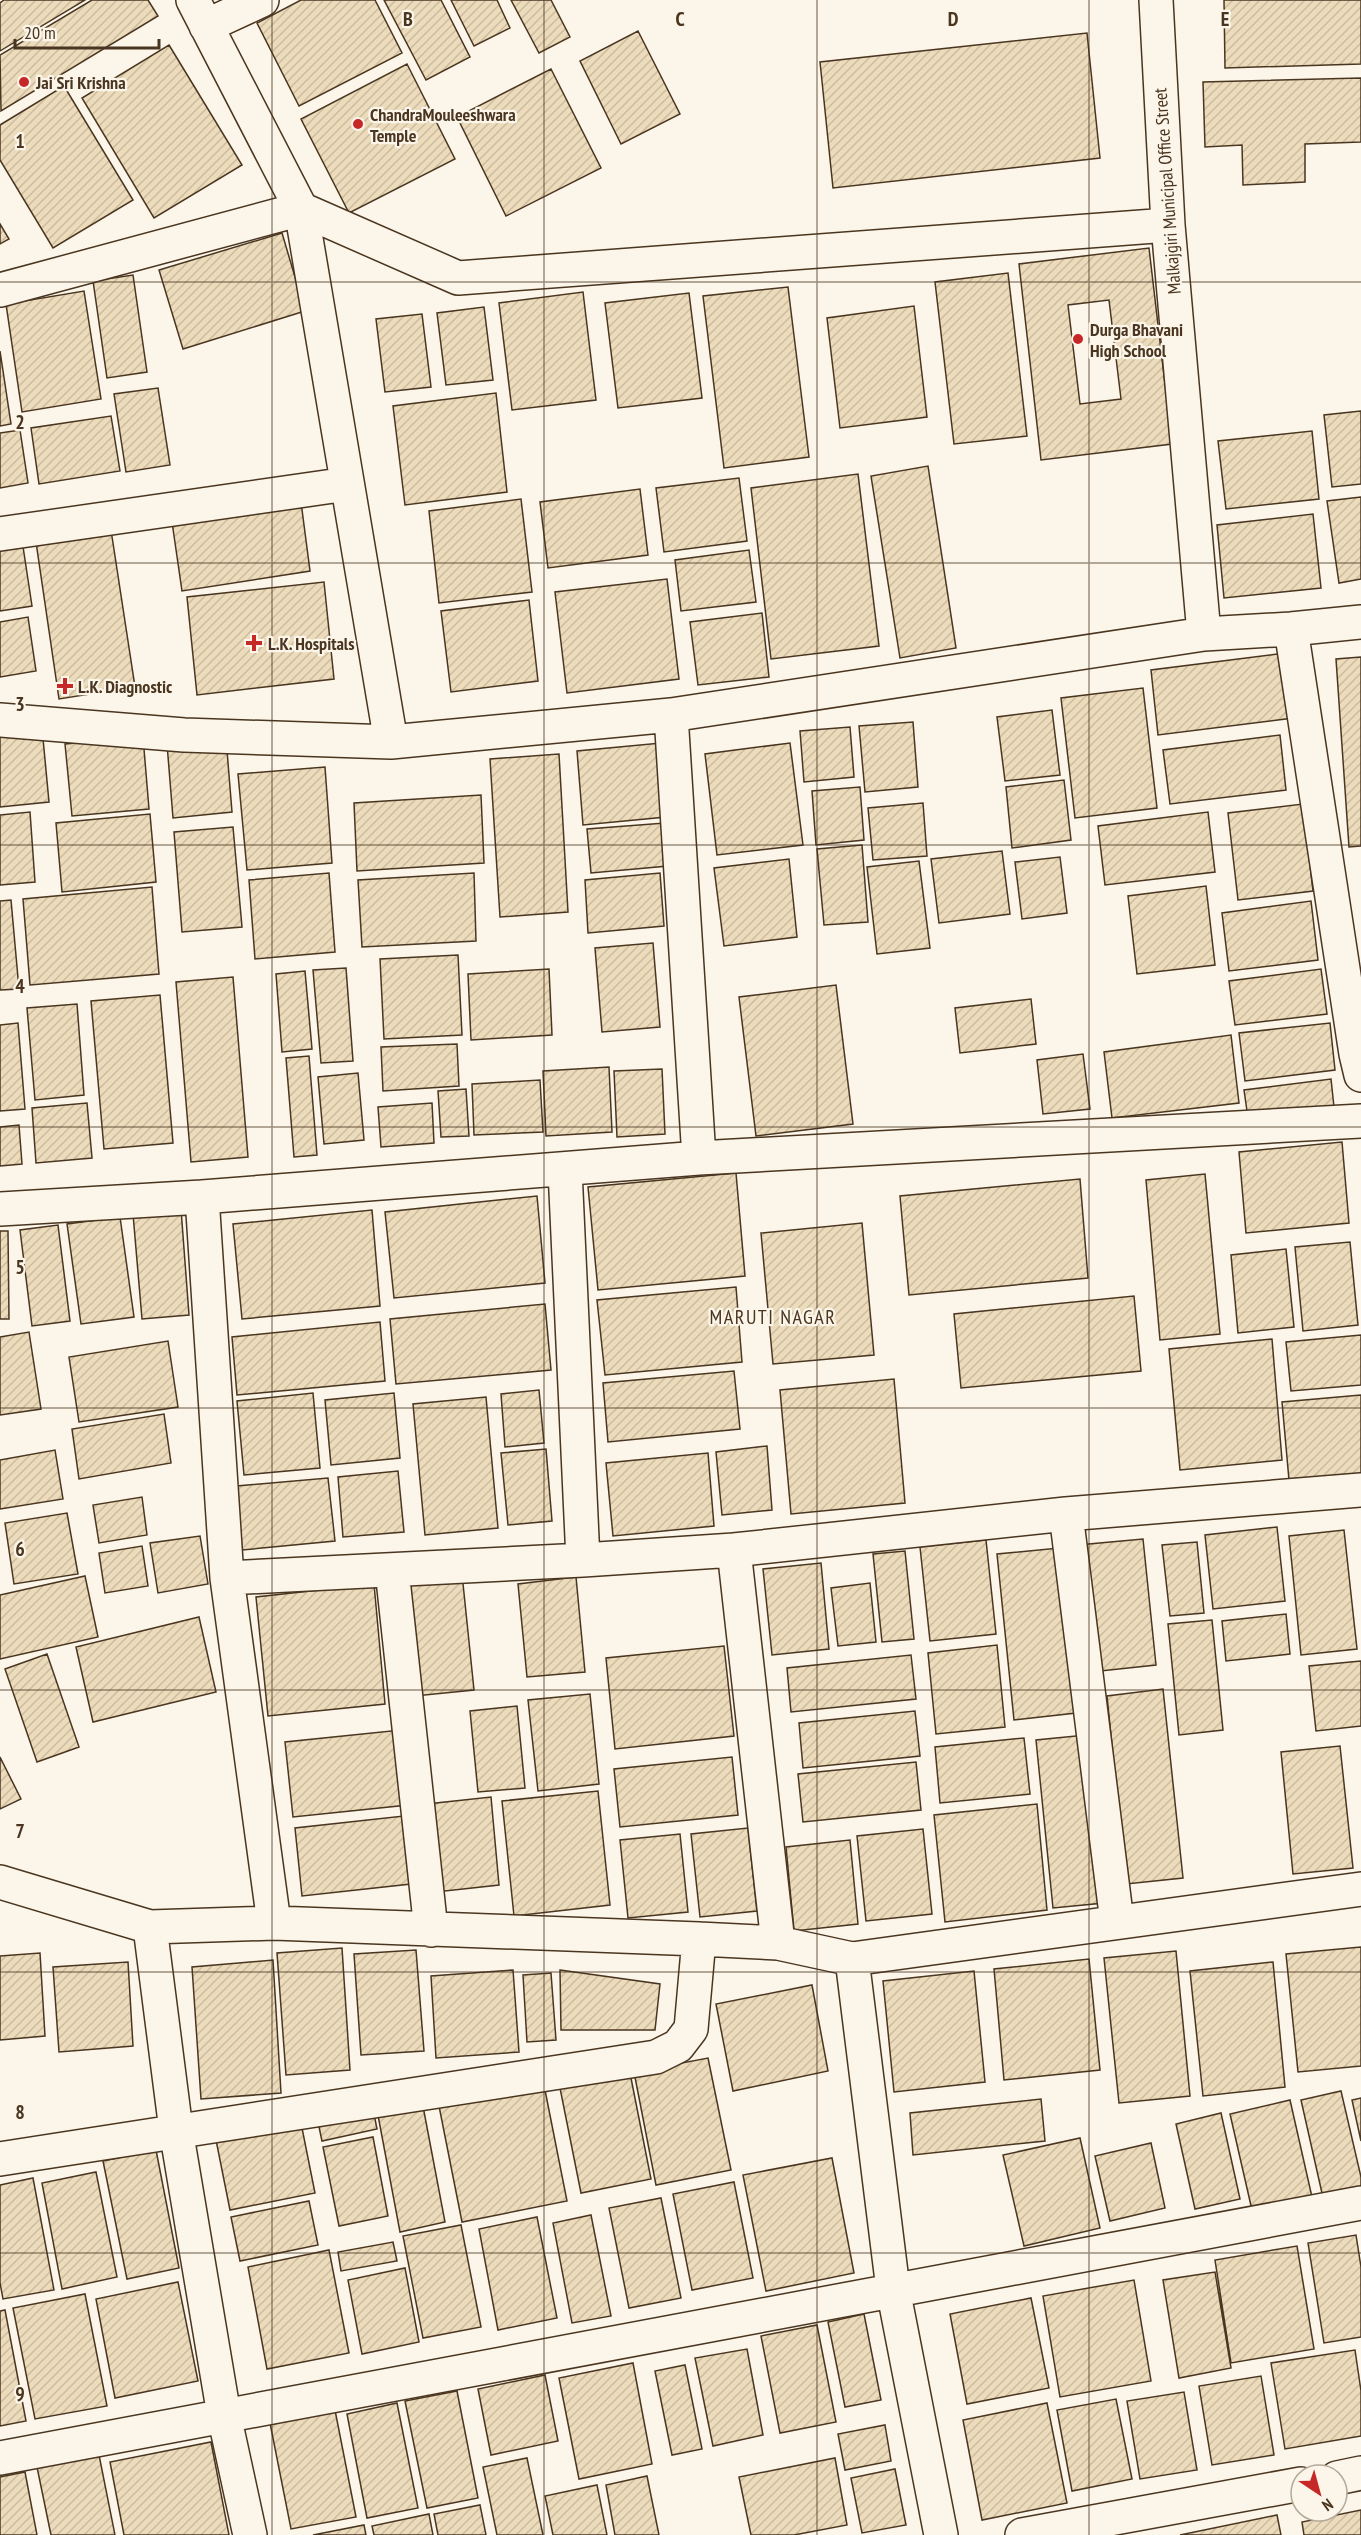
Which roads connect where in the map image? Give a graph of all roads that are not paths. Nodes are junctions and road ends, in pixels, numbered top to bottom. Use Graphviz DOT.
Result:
graph roads {
  1 [pos="262,0"];
  2 [pos="1156,0"];
  3 [pos="199,13"];
  4 [pos="301,209"];
  5 [pos="1168,225"];
  6 [pos="0,290"];
  7 [pos="347,484"];
  8 [pos="0,534"];
  9 [pos="1361,622"];
  10 [pos="1291,629"];
  11 [pos="1204,634"];
  12 [pos="671,715"];
  13 [pos="0,720"];
  14 [pos="391,742"];
  15 [pos="1359,1060"];
  16 [pos="1361,1121"];
  17 [pos="699,1158"];
  18 [pos="565,1170"];
  19 [pos="202,1197"];
  20 [pos="0,1209"];
  21 [pos="1361,1490"];
  22 [pos="1066,1514"];
  23 [pos="734,1550"];
  24 [pos="583,1560"];
  25 [pos="392,1570"];
  26 [pos="227,1578"];
  27 [pos="0,1882"];
  28 [pos="1361,1889"];
  29 [pos="1117,1922"];
  30 [pos="274,1923"];
  31 [pos="150,1927"];
  32 [pos="431,1930"];
  33 [pos="699,1939"];
  34 [pos="778,1943"];
  35 [pos="852,1959"];
  36 [pos="176,2130"];
  37 [pos="0,2159"];
  38 [pos="1361,2203"];
  39 [pos="893,2289"];
  40 [pos="224,2415"];
  41 [pos="0,2458"];
  42 [pos="1289,2486"];
  43 [pos="250,2535"];
  44 [pos="941,2535"];
  45 [pos="1022,2535"];
  1 -- 3 [label="street"];
  2 -- 5 [label="street, Malkajgiri Municipal Office Street"];
  3 -- 4 [label="street"];
  4 -- 5 [label="street"];
  4 -- 6 [label="street"];
  4 -- 7 [label="street"];
  5 -- 11 [label="street, Malkajgiri Municipal Office Street"];
  7 -- 8 [label="street"];
  7 -- 14 [label="street"];
  9 -- 10 [label="street"];
  10 -- 11 [label="street"];
  10 -- 15 [label="street"];
  11 -- 12 [label="street"];
  12 -- 14 [label="street"];
  12 -- 17 [label="street"];
  13 -- 14 [label="street"];
  16 -- 17 [label="street"];
  17 -- 18 [label="street"];
  18 -- 19 [label="street"];
  18 -- 24 [label="street"];
  19 -- 20 [label="street"];
  19 -- 26 [label="street"];
  21 -- 22 [label="street"];
  22 -- 23 [label="street"];
  22 -- 29 [label="street"];
  23 -- 24 [label="street"];
  23 -- 34 [label="street"];
  24 -- 25 [label="street"];
  25 -- 26 [label="street"];
  25 -- 32 [label="street"];
  26 -- 30 [label="street"];
  27 -- 31 [label="street"];
  28 -- 29 [label="street"];
  29 -- 35 [label="street"];
  30 -- 31 [label="street"];
  30 -- 32 [label="street"];
  31 -- 36 [label="street"];
  32 -- 33 [label="street"];
  33 -- 34 [label="street"];
  33 -- 36 [label="street"];
  34 -- 35 [label="street"];
  35 -- 39 [label="street"];
  36 -- 37 [label="street"];
  36 -- 40 [label="street"];
  38 -- 39 [label="street"];
  39 -- 40 [label="street"];
  39 -- 44 [label="street"];
  40 -- 41 [label="street"];
  40 -- 43 [label="street"];
  42 -- 45 [label="street"];
}
